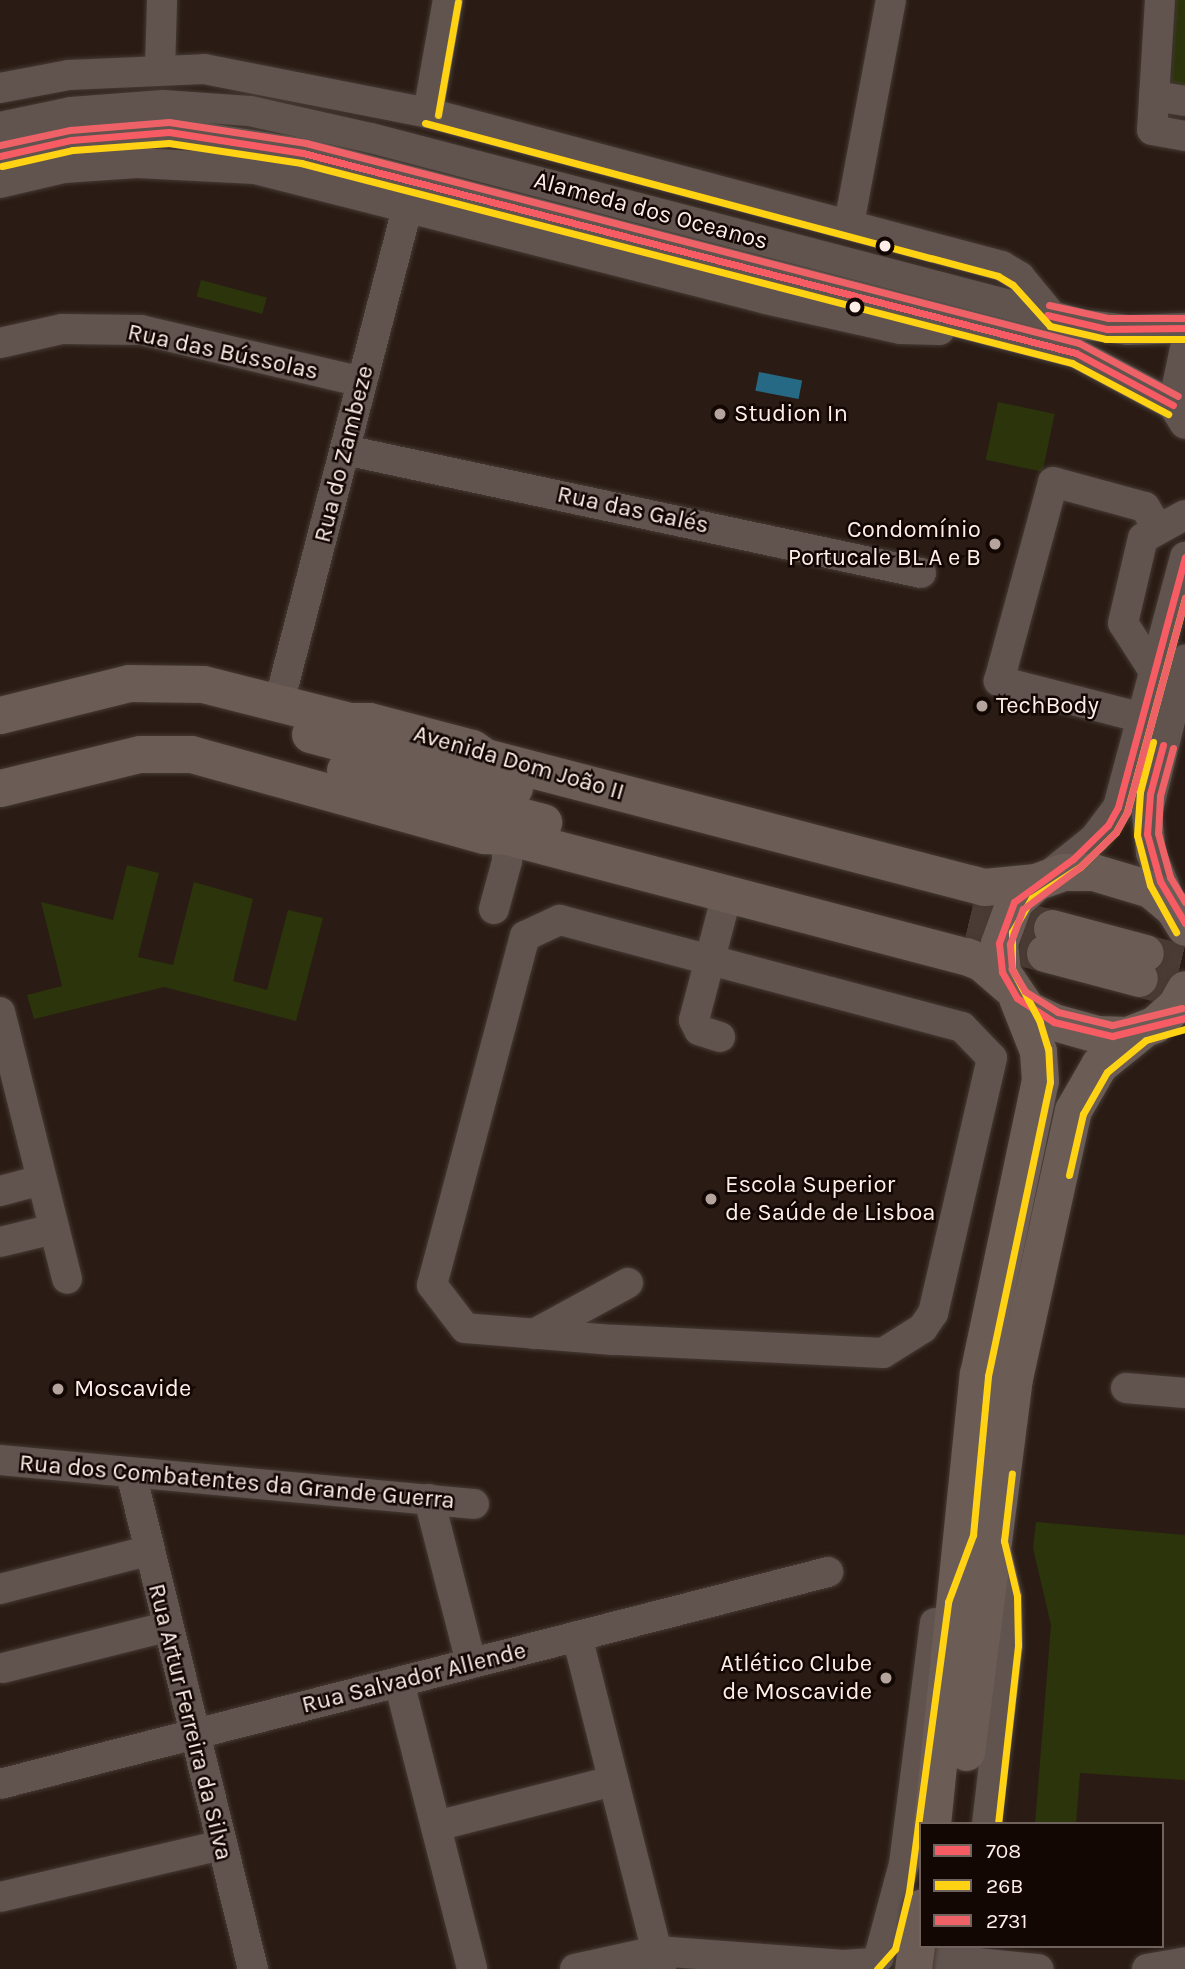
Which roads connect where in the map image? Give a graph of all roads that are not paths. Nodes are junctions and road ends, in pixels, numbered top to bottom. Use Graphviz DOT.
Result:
graph roads {
  1 [pos="162,0"];
  2 [pos="448,0"];
  3 [pos="891,0"];
  4 [pos="1160,0"];
  5 [pos="160,69"];
  6 [pos="37,81"];
  7 [pos="298,86"];
  8 [pos="0,88"];
  9 [pos="1154,96"];
  10 [pos="1185,101"];
  11 [pos="250,111"];
  12 [pos="428,113"];
  13 [pos="125,121"];
  14 [pos="0,127"];
  15 [pos="1185,136"];
  16 [pos="238,142"];
  17 [pos="0,156"];
  18 [pos="64,168"];
  19 [pos="307,179"];
  20 [pos="0,183"];
  21 [pos="408,205"];
  22 [pos="849,224"];
  23 [pos="922,243"];
  24 [pos="853,264"];
  25 [pos="1052,316"];
  26 [pos="974,327"];
  27 [pos="1185,328"];
  28 [pos="0,343"];
  29 [pos="1185,348"];
  30 [pos="362,382"];
  31 [pos="1180,421"];
  32 [pos="345,450"];
  33 [pos="1185,515"];
  34 [pos="1152,519"];
  35 [pos="1185,557"];
  36 [pos="921,573"];
  37 [pos="1178,678"];
  38 [pos="278,703"];
  39 [pos="0,715"];
  40 [pos="1143,718"];
  41 [pos="349,721"];
  42 [pos="0,738"];
  43 [pos="370,750"];
  44 [pos="0,765"];
  45 [pos="0,788"];
  46 [pos="483,806"];
  47 [pos="505,842"];
  48 [pos="1042,879"];
  49 [pos="727,894"];
  50 [pos="488,908"];
  51 [pos="1181,919"];
  52 [pos="1049,941"];
  53 [pos="710,959"];
  54 [pos="1142,965"];
  55 [pos="1185,989"];
  56 [pos="1013,992"];
  57 [pos="0,1012"];
  58 [pos="1160,1025"];
  59 [pos="720,1037"];
  60 [pos="42,1180"];
  61 [pos="0,1191"];
  62 [pos="54,1229"];
  63 [pos="0,1242"];
  64 [pos="67,1279"];
  65 [pos="534,1334"];
  66 [pos="613,1340"];
  67 [pos="1126,1388"];
  68 [pos="1185,1393"];
  69 [pos="0,1460"];
  70 [pos="131,1473"];
  71 [pos="429,1499"];
  72 [pos="474,1504"];
  73 [pos="978,1538"];
  74 [pos="148,1551"];
  75 [pos="828,1572"];
  76 [pos="0,1589"];
  77 [pos="166,1627"];
  78 [pos="577,1636"];
  79 [pos="471,1663"];
  80 [pos="3,1668"];
  81 [pos="399,1682"];
  82 [pos="194,1734"];
  83 [pos="955,1744"];
  84 [pos="613,1781"];
  85 [pos="0,1784"];
  86 [pos="933,1822"];
  87 [pos="956,1822"];
  88 [pos="987,1822"];
  89 [pos="436,1826"];
  90 [pos="222,1845"];
  91 [pos="0,1897"];
  92 [pos="659,1960"];
  93 [pos="948,1961"];
  94 [pos="1017,1961"];
  95 [pos="1185,1962"];
  96 [pos="870,1963"];
  97 [pos="253,1969"];
  98 [pos="472,1969"];
  99 [pos="575,1969"];
  100 [pos="1147,1969"];
  1 -- 5 [label="street"];
  2 -- 12 [label="street"];
  3 -- 22 [label="street"];
  4 -- 9 [label="street"];
  5 -- 6 [label="street, Alameda dos Oceanos"];
  5 -- 7 [label="street, Alameda dos Oceanos"];
  6 -- 8 [label="street, Alameda dos Oceanos"];
  6 -- 13 [label="street"];
  7 -- 11 [label="street"];
  7 -- 12 [label="street, Alameda dos Oceanos"];
  9 -- 10 [label="street"];
  9 -- 15 [label="street"];
  11 -- 13 [label="street, Alameda dos Oceanos"];
  11 -- 24 [label="street, Alameda dos Oceanos"];
  12 -- 22 [label="street, Alameda dos Oceanos"];
  13 -- 14 [label="street, Alameda dos Oceanos"];
  13 -- 16 [label="street, Alameda dos Oceanos"];
  13 -- 17 [label="street, Alameda dos Oceanos"];
  13 -- 18 [label="street, Alameda dos Oceanos"];
  16 -- 19 [label="street, Alameda dos Oceanos"];
  16 -- 26 [label="street, Alameda dos Oceanos"];
  18 -- 19 [label="street, Alameda dos Oceanos"];
  18 -- 20 [label="street, Alameda dos Oceanos"];
  19 -- 21 [label="street, Alameda dos Oceanos"];
  21 -- 26 [label="street, Alameda dos Oceanos"];
  21 -- 30 [label="street, Rua do Zambeze"];
  22 -- 23 [label="street, Alameda dos Oceanos"];
  23 -- 24 [label="street"];
  23 -- 25 [label="street, Alameda dos Oceanos"];
  24 -- 25 [label="street, Alameda dos Oceanos"];
  25 -- 27 [label="street, Alameda dos Oceanos"];
  26 -- 31 [label="street, Alameda dos Oceanos"];
  28 -- 30 [label="street, Rua das Bússolas"];
  29 -- 31 [label="street"];
  30 -- 32 [label="street, Rua do Zambeze"];
  32 -- 36 [label="street, Rua das Galés"];
  32 -- 38 [label="street, Rua do Zambeze"];
  33 -- 37 [label="street"];
  34 -- 40 [label="street"];
  35 -- 37 [label="street"];
  37 -- 40 [label="street"];
  37 -- 51 [label="street"];
  38 -- 39 [label="main road, Avenida Dom João II"];
  38 -- 41 [label="main road, Avenida Dom João II"];
  40 -- 48 [label="street"];
  41 -- 43 [label="main road"];
  41 -- 48 [label="main road, Avenida Dom João II"];
  42 -- 43 [label="main road, Avenida Dom João II"];
  43 -- 46 [label="main road, Avenida Dom João II"];
  44 -- 46 [label="main road, Avenida Dom João II"];
  45 -- 47 [label="main road"];
  46 -- 47 [label="main road"];
  47 -- 49 [label="main road"];
  47 -- 50 [label="street"];
  48 -- 51 [label="main road, Avenida Dom João II"];
  48 -- 56 [label="main road"];
  49 -- 53 [label="street"];
  49 -- 56 [label="main road"];
  52 -- 54 [label="main road"];
  53 -- 59 [label="street"];
  53 -- 65 [label="street"];
  53 -- 66 [label="street"];
  55 -- 58 [label="main road"];
  56 -- 58 [label="main road"];
  56 -- 73 [label="main road"];
  57 -- 60 [label="street"];
  58 -- 73 [label="main road"];
  60 -- 61 [label="street"];
  60 -- 62 [label="street"];
  62 -- 63 [label="street"];
  62 -- 64 [label="street"];
  65 -- 66 [label="street"];
  65 -- 66 [label="street"];
  67 -- 68 [label="street"];
  69 -- 70 [label="street, Rua dos Combatentes da Grande Guerra"];
  70 -- 71 [label="street, Rua dos Combatentes da Grande Guerra"];
  70 -- 74 [label="street, Rua Artur Ferreira da Silva"];
  71 -- 72 [label="street, Rua dos Combatentes da Grande Guerra"];
  71 -- 79 [label="street"];
  73 -- 83 [label="main road"];
  73 -- 88 [label="street"];
  73 -- 96 [label="street"];
  74 -- 76 [label="street"];
  74 -- 77 [label="street, Rua Artur Ferreira da Silva"];
  75 -- 78 [label="street, Rua Salvador Allende"];
  77 -- 80 [label="street"];
  77 -- 82 [label="street, Rua Artur Ferreira da Silva"];
  78 -- 79 [label="street, Rua Salvador Allende"];
  78 -- 84 [label="street"];
  79 -- 81 [label="street, Rua Salvador Allende"];
  81 -- 82 [label="street, Rua Salvador Allende"];
  81 -- 89 [label="street"];
  82 -- 85 [label="street, Rua Salvador Allende"];
  82 -- 90 [label="street, Rua Artur Ferreira da Silva"];
  83 -- 86 [label="main road"];
  83 -- 87 [label="main road"];
  84 -- 89 [label="street"];
  84 -- 92 [label="street"];
  89 -- 98 [label="street"];
  90 -- 91 [label="street"];
  90 -- 97 [label="street, Rua Artur Ferreira da Silva"];
  92 -- 96 [label="street"];
  92 -- 99 [label="street"];
  93 -- 94 [label="street"];
  93 -- 96 [label="street"];
  95 -- 100 [label="street"];
}
